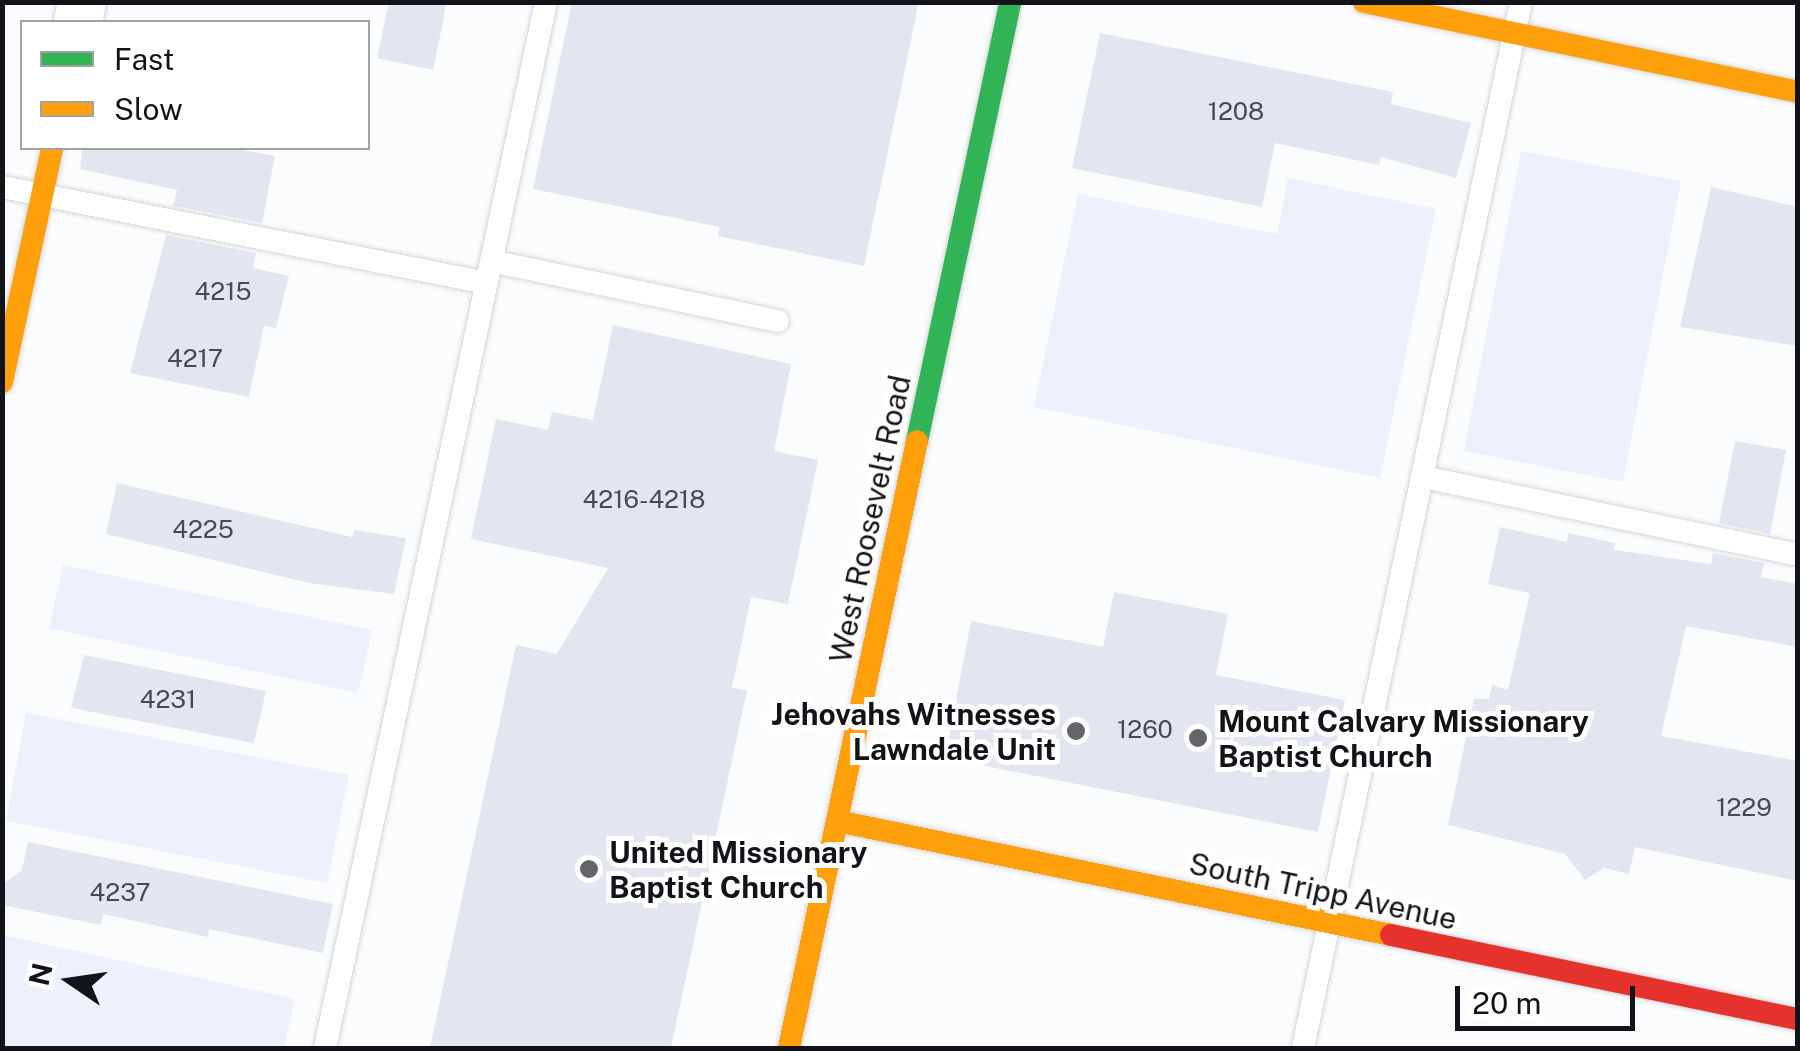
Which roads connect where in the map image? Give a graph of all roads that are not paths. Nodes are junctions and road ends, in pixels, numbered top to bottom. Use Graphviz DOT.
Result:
graph roads {
  1 [pos="546,2"];
  2 [pos="1010,2"];
  3 [pos="1364,2"];
  4 [pos="1521,2"];
  5 [pos="1515,34"];
  6 [pos="1798,92"];
  7 [pos="52,150"];
  8 [pos="2,187"];
  9 [pos="42,195"];
  10 [pos="489,272"];
  11 [pos="778,322"];
  12 [pos="2,382"];
  13 [pos="1423,476"];
  14 [pos="1798,555"];
  15 [pos="837,822"];
  16 [pos="1330,923"];
  17 [pos="1798,1019"];
  18 [pos="325,1048"];
  19 [pos="789,1048"];
  20 [pos="1303,1048"];
  1 -- 10 [label="lane"];
  2 -- 15 [label="street, West Roosevelt Road"];
  3 -- 5 [label="street"];
  4 -- 5 [label="lane"];
  5 -- 6 [label="street"];
  5 -- 13 [label="lane"];
  7 -- 9 [label="street"];
  8 -- 9 [label="lane"];
  9 -- 10 [label="lane"];
  9 -- 12 [label="street"];
  10 -- 11 [label="lane"];
  10 -- 18 [label="lane"];
  13 -- 14 [label="lane"];
  13 -- 16 [label="lane"];
  15 -- 16 [label="street, South Tripp Avenue"];
  15 -- 19 [label="street, West Roosevelt Road"];
  16 -- 17 [label="street, South Tripp Avenue"];
  16 -- 20 [label="lane"];
}
